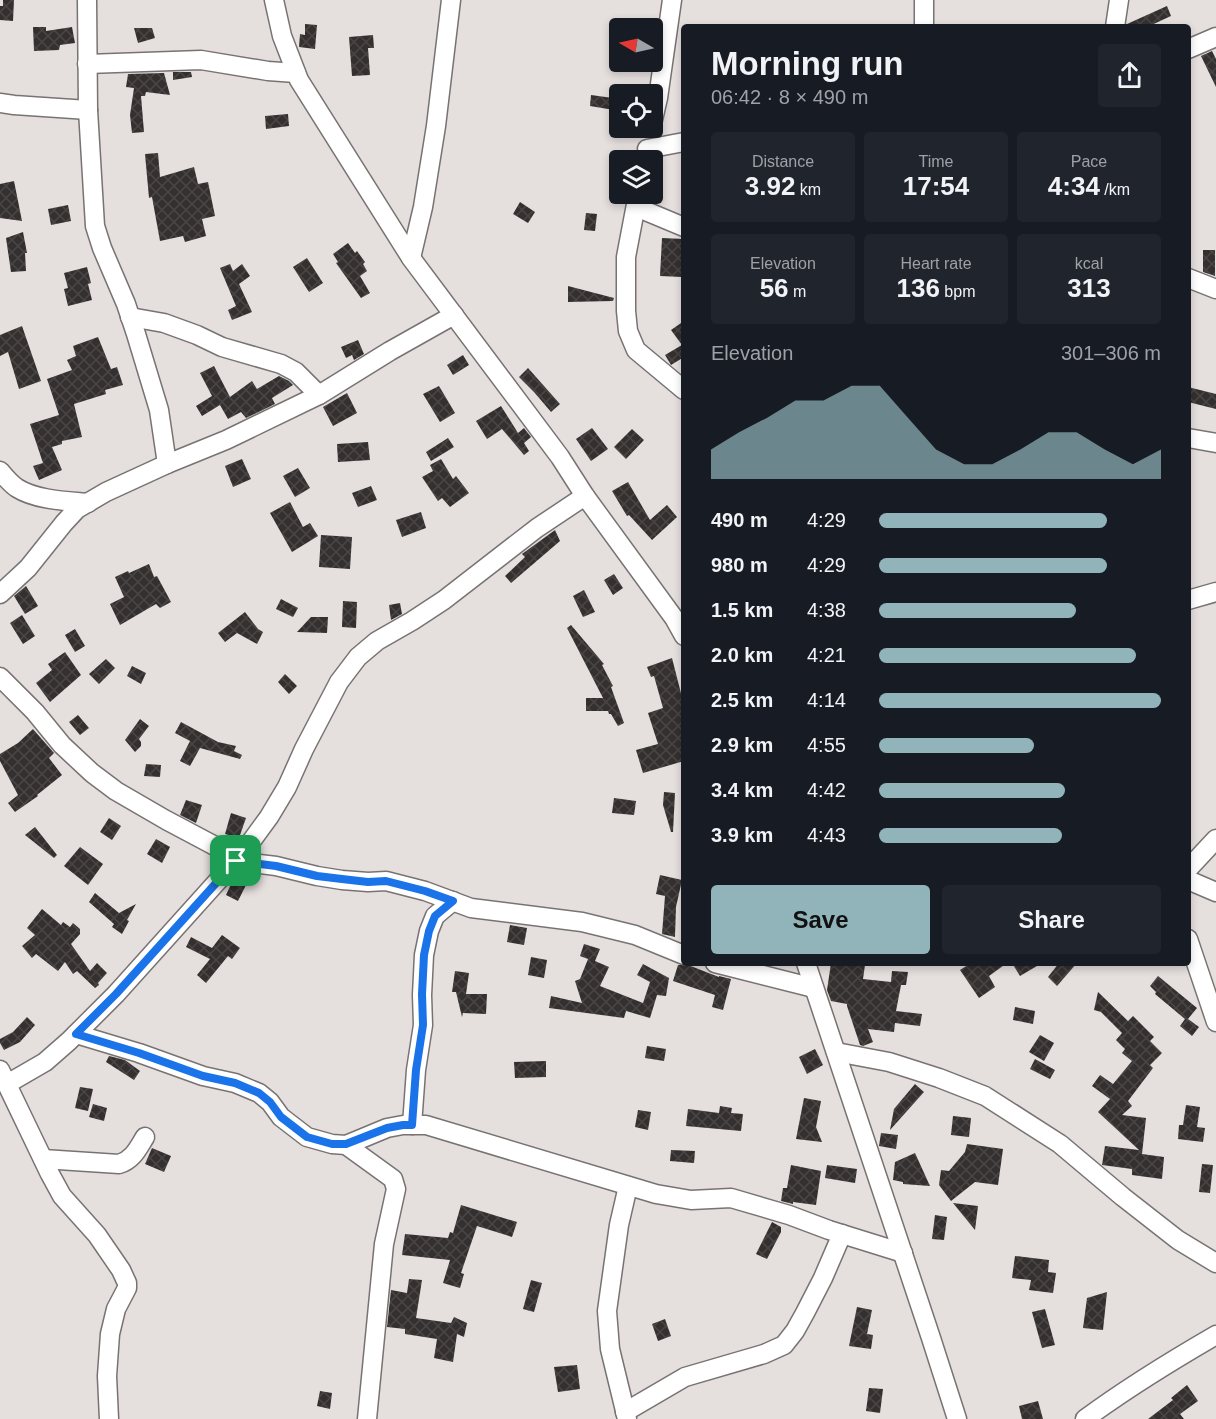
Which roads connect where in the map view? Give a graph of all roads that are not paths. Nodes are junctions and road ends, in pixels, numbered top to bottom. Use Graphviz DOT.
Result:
graph roads {
  1 [pos="87,0"];
  2 [pos="274,0"];
  3 [pos="451,0"];
  4 [pos="672,0"];
  5 [pos="924,0"];
  6 [pos="1119,0"];
  7 [pos="924,24"];
  8 [pos="1115,24"];
  9 [pos="1216,37"];
  10 [pos="1191,48"];
  11 [pos="87,64"];
  12 [pos="297,73"];
  13 [pos="660,84"];
  14 [pos="0,103"];
  15 [pos="88,110"];
  16 [pos="681,143"];
  17 [pos="661,150"];
  18 [pos="636,204"];
  19 [pos="644,204"];
  20 [pos="681,225"];
  21 [pos="411,258"];
  22 [pos="1191,279"];
  23 [pos="1216,289"];
  24 [pos="454,315"];
  25 [pos="130,317"];
  26 [pos="680,381"];
  27 [pos="319,395"];
  28 [pos="1191,439"];
  29 [pos="1216,444"];
  30 [pos="167,464"];
  31 [pos="0,471"];
  32 [pos="585,496"];
  33 [pos="88,503"];
  34 [pos="1216,592"];
  35 [pos="0,594"];
  36 [pos="1191,599"];
  37 [pos="681,627"];
  38 [pos="0,677"];
  39 [pos="1216,839"];
  40 [pos="239,857"];
  41 [pos="1191,866"];
  42 [pos="1191,881"];
  43 [pos="1216,892"];
  44 [pos="453,901"];
  45 [pos="1191,948"];
  46 [pos="681,954"];
  47 [pos="727,966"];
  48 [pos="807,966"];
  49 [pos="814,988"];
  50 [pos="1216,1022"];
  51 [pos="76,1034"];
  52 [pos="836,1052"];
  53 [pos="3,1077"];
  54 [pos="412,1125"];
  55 [pos="145,1137"];
  56 [pos="346,1144"];
  57 [pos="43,1159"];
  58 [pos="628,1186"];
  59 [pos="842,1234"];
  60 [pos="903,1253"];
  61 [pos="1216,1263"];
  62 [pos="1216,1335"];
  63 [pos="626,1415"];
  64 [pos="109,1419"];
  65 [pos="367,1419"];
  66 [pos="957,1419"];
  67 [pos="1085,1419"];
  1 -- 11 [label="street"];
  2 -- 12 [label="street"];
  3 -- 21 [label="street"];
  4 -- 13 [label="street"];
  5 -- 7 [label="street"];
  6 -- 8 [label="street"];
  9 -- 10 [label="street"];
  11 -- 12 [label="street"];
  11 -- 15 [label="street"];
  12 -- 21 [label="street"];
  14 -- 15 [label="street"];
  15 -- 25 [label="street"];
  16 -- 17 [label="street"];
  18 -- 26 [label="street"];
  19 -- 20 [label="street"];
  21 -- 24 [label="street"];
  22 -- 23 [label="street"];
  24 -- 27 [label="street"];
  24 -- 32 [label="street"];
  25 -- 27 [label="street"];
  25 -- 30 [label="street"];
  27 -- 30 [label="street"];
  28 -- 29 [label="street"];
  30 -- 33 [label="street"];
  31 -- 33 [label="street"];
  32 -- 37 [label="street"];
  32 -- 40 [label="street"];
  33 -- 35 [label="street"];
  34 -- 36 [label="street"];
  38 -- 40 [label="street"];
  39 -- 41 [label="street"];
  40 -- 44 [label="street"];
  40 -- 51 [label="street"];
  42 -- 43 [label="street"];
  44 -- 46 [label="street"];
  44 -- 54 [label="street"];
  45 -- 50 [label="street"];
  47 -- 49 [label="street"];
  48 -- 49 [label="street"];
  49 -- 52 [label="street"];
  51 -- 53 [label="street"];
  51 -- 56 [label="street"];
  52 -- 60 [label="street"];
  52 -- 61 [label="street"];
  53 -- 57 [label="street"];
  54 -- 56 [label="street"];
  54 -- 58 [label="street"];
  55 -- 57 [label="street"];
  56 -- 65 [label="street"];
  57 -- 64 [label="street"];
  58 -- 59 [label="street"];
  58 -- 63 [label="street"];
  59 -- 60 [label="street"];
  59 -- 63 [label="street"];
  60 -- 66 [label="street"];
  62 -- 67 [label="street"];
}
